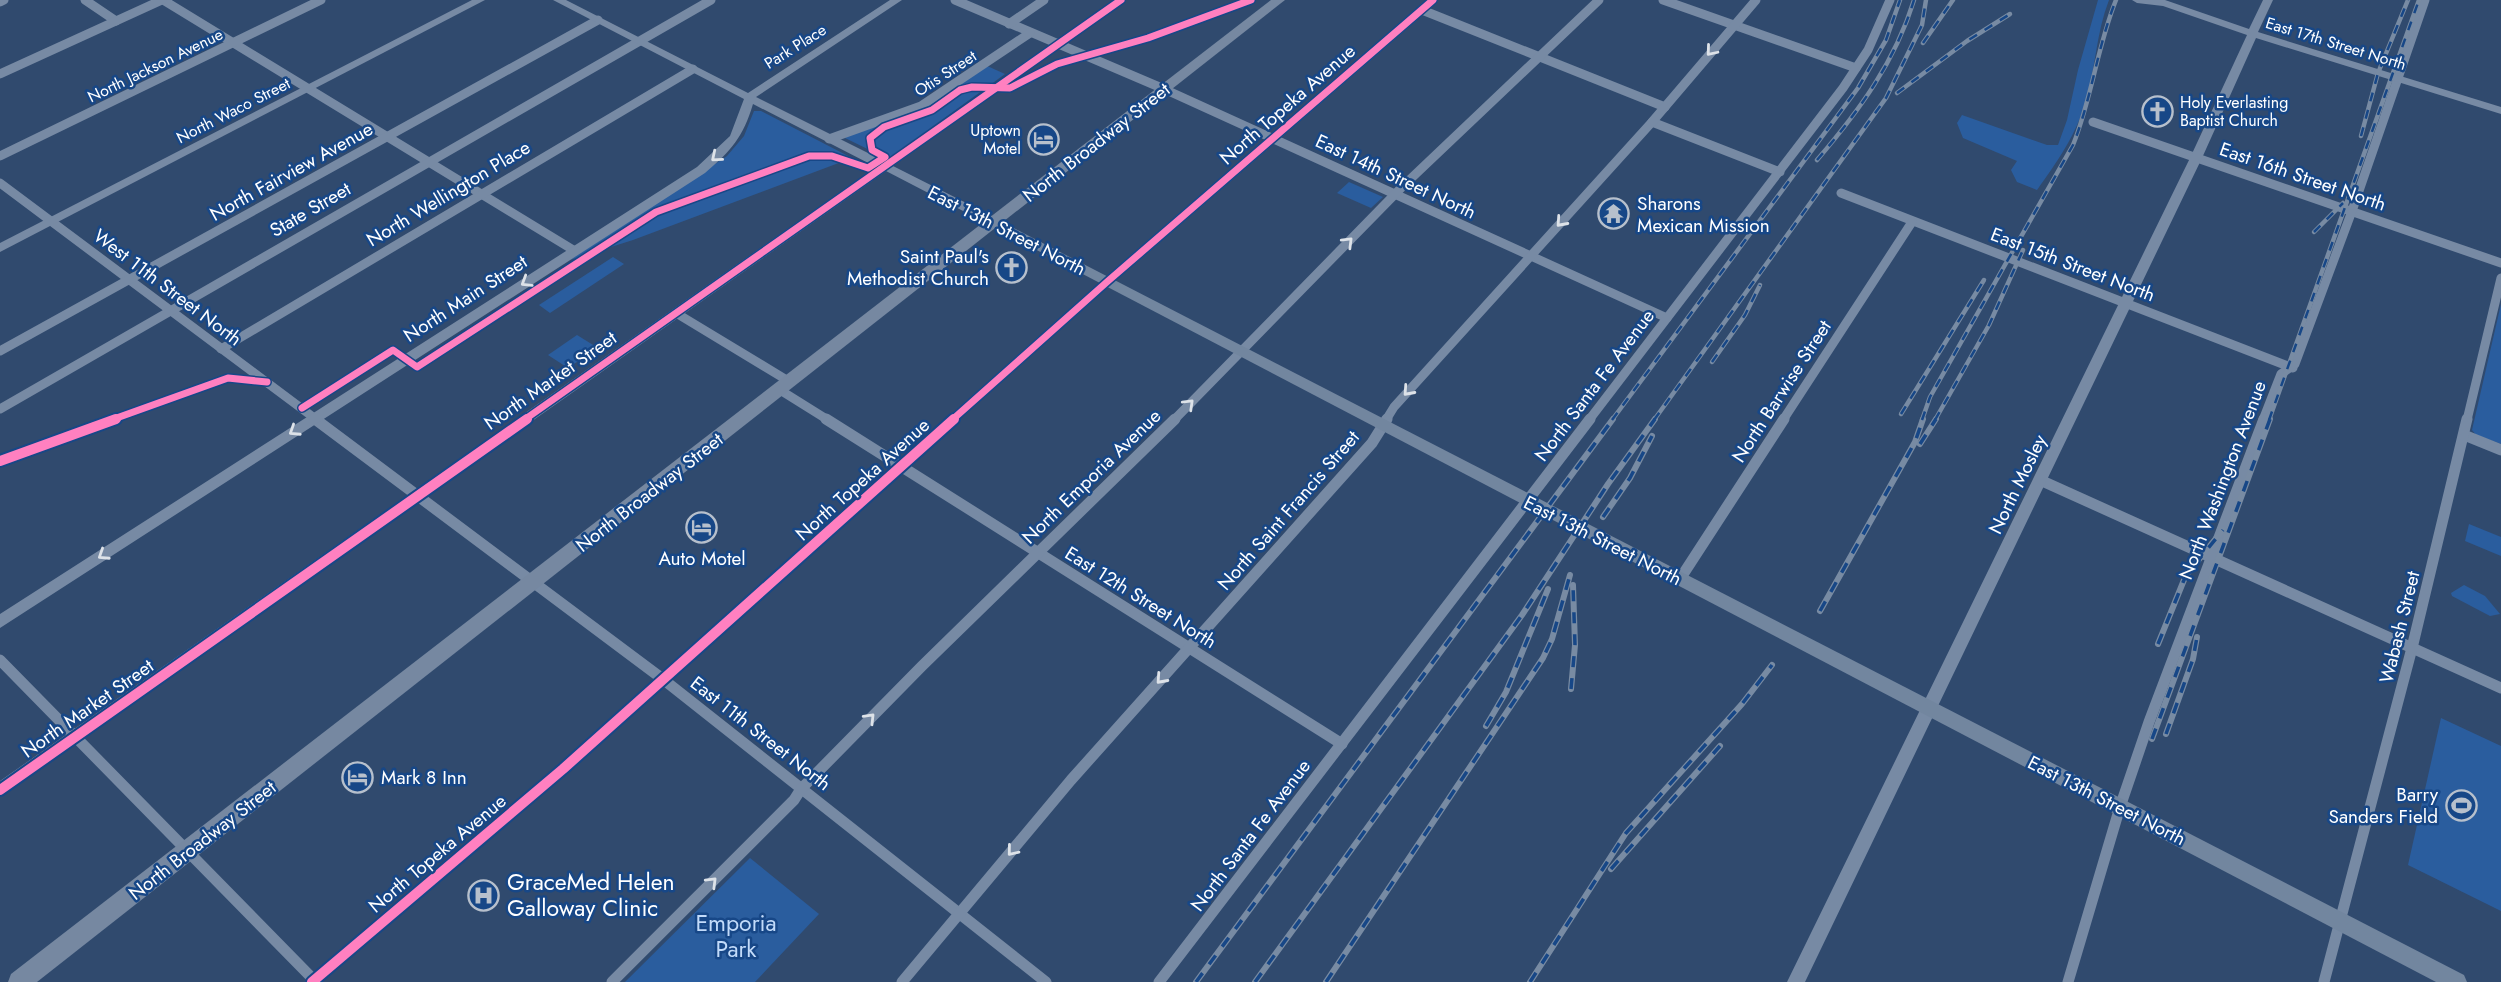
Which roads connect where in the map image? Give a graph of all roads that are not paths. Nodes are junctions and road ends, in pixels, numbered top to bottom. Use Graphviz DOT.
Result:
graph roads {
  1 [pos="85,0"];
  2 [pos="162,0"];
  3 [pos="321,0"];
  4 [pos="480,0"];
  5 [pos="558,0"];
  6 [pos="711,0"];
  7 [pos="897,0"];
  8 [pos="955,0"];
  9 [pos="1044,0"];
  10 [pos="1121,0"];
  11 [pos="1279,0"];
  12 [pos="1433,0"];
  13 [pos="1599,0"];
  14 [pos="1662,0"];
  15 [pos="1756,0"];
  16 [pos="1890,0"];
  17 [pos="2137,0"];
  18 [pos="2268,0"];
  19 [pos="2425,0"];
  20 [pos="2159,2"];
  21 [pos="1422,10"];
  22 [pos="598,20"];
  23 [pos="116,21"];
  24 [pos="1009,24"];
  25 [pos="1733,25"];
  26 [pos="1030,33"];
  27 [pos="2253,34"];
  28 [pos="639,41"];
  29 [pos="233,43"];
  30 [pos="1057,45"];
  31 [pos="1539,56"];
  32 [pos="1856,68"];
  33 [pos="693,69"];
  34 [pos="0,74"];
  35 [pos="2396,79"];
  36 [pos="309,88"];
  37 [pos="1164,89"];
  38 [pos="748,99"];
  39 [pos="1665,107"];
  40 [pos="2501,111"];
  41 [pos="1652,122"];
  42 [pos="2094,122"];
  43 [pos="388,136"];
  44 [pos="829,139"];
  45 [pos="1274,140"];
  46 [pos="0,156"];
  47 [pos="2196,158"];
  48 [pos="428,161"];
  49 [pos="884,167"];
  50 [pos="1780,172"];
  51 [pos="0,183"];
  52 [pos="1841,193"];
  53 [pos="482,194"];
  54 [pos="1395,195"];
  55 [pos="2352,211"];
  56 [pos="51,222"];
  57 [pos="994,222"];
  58 [pos="1912,222"];
  59 [pos="0,248"];
  60 [pos="575,251"];
  61 [pos="1530,257"];
  62 [pos="2501,263"];
  63 [pos="2501,278"];
  64 [pos="129,280"];
  65 [pos="1108,281"];
  66 [pos="2126,303"];
  67 [pos="170,311"];
  68 [pos="676,313"];
  69 [pos="1667,318"];
  70 [pos="221,349"];
  71 [pos="0,351"];
  72 [pos="1241,351"];
  73 [pos="2293,368"];
  74 [pos="785,386"];
  75 [pos="0,409"];
  76 [pos="315,418"];
  77 [pos="1382,425"];
  78 [pos="2464,435"];
  79 [pos="2501,450"];
  80 [pos="903,465"];
  81 [pos="2040,480"];
  82 [pos="418,496"];
  83 [pos="1528,501"];
  84 [pos="1038,552"];
  85 [pos="2211,559"];
  86 [pos="1680,579"];
  87 [pos="533,583"];
  88 [pos="0,622"];
  89 [pos="1189,648"];
  90 [pos="2412,648"];
  91 [pos="0,660"];
  92 [pos="664,680"];
  93 [pos="2501,688"];
  94 [pos="1929,708"];
  95 [pos="76,737"];
  96 [pos="1342,744"];
  97 [pos="801,789"];
  98 [pos="0,790"];
  99 [pos="2120,807"];
  100 [pos="188,851"];
  101 [pos="960,915"];
  102 [pos="2340,921"];
  103 [pos="314,981"];
  104 [pos="19,982"];
  105 [pos="612,982"];
  106 [pos="902,982"];
  107 [pos="1046,982"];
  108 [pos="1159,982"];
  109 [pos="1796,982"];
  110 [pos="2068,982"];
  111 [pos="2324,982"];
  112 [pos="2457,982"];
  1 -- 23 [label="street"];
  2 -- 23 [label="street"];
  2 -- 29 [label="street"];
  3 -- 29 [label="street, North Jackson Avenue"];
  4 -- 36 [label="street, North Waco Street"];
  5 -- 22 [label="street, East 13th Street North"];
  6 -- 28 [label="street"];
  7 -- 38 [label="street, Park Place"];
  8 -- 24 [label="street, East 14th Street North"];
  9 -- 24 [label="street"];
  10 -- 30 [label="street, North Market Street"];
  11 -- 37 [label="main road, North Broadway Street"];
  12 -- 21 [label="street, North Topeka Avenue"];
  13 -- 31 [label="street, North Emporia Avenue"];
  14 -- 25 [label="street"];
  15 -- 25 [label="street, North Saint Francis Street"];
  16 -- 32 [label="street, North Santa Fe Avenue"];
  17 -- 20 [label="street, East 17th Street North"];
  18 -- 27 [label="street, North Mosley"];
  19 -- 35 [label="street, North Washington Avenue"];
  20 -- 27 [label="street, East 17th Street North"];
  21 -- 31 [label="street"];
  21 -- 45 [label="street, North Topeka Avenue"];
  22 -- 28 [label="street, East 13th Street North"];
  22 -- 43 [label="street, North Fairview Avenue"];
  23 -- 34 [label="street"];
  24 -- 26 [label="street, East 14th Street North"];
  25 -- 32 [label="street"];
  25 -- 39 [label="street, North Saint Francis Street, one-way"];
  26 -- 30 [label="street, East 14th Street North"];
  26 -- 44 [label="street, Otis Street"];
  27 -- 35 [label="street, East 17th Street North"];
  27 -- 47 [label="street, North Mosley"];
  28 -- 33 [label="street, East 13th Street North"];
  28 -- 48 [label="street, State Street"];
  29 -- 36 [label="street"];
  29 -- 46 [label="street, North Jackson Avenue"];
  30 -- 37 [label="street, East 14th Street North"];
  30 -- 49 [label="street, North Market Street"];
  31 -- 39 [label="street"];
  31 -- 54 [label="street, North Emporia Avenue"];
  32 -- 50 [label="street, North Santa Fe Avenue"];
  33 -- 38 [label="street, East 13th Street North"];
  33 -- 53 [label="street, North Wellington Place"];
  35 -- 40 [label="street, East 17th Street North"];
  35 -- 55 [label="street, North Washington Avenue"];
  36 -- 43 [label="street"];
  36 -- 56 [label="street, North Waco Street"];
  37 -- 45 [label="street, East 14th Street North"];
  37 -- 57 [label="main road, North Broadway Street"];
  38 -- 44 [label="street, East 13th Street North"];
  38 -- 60 [label="street, North Main Street, one-way"];
  39 -- 41 [label="street, North Saint Francis Street"];
  41 -- 50 [label="street"];
  41 -- 61 [label="street, North Saint Francis Street, one-way"];
  42 -- 47 [label="street, East 16th Street North"];
  43 -- 48 [label="street"];
  43 -- 64 [label="street, North Fairview Avenue"];
  44 -- 49 [label="street, East 13th Street North"];
  45 -- 54 [label="street, East 14th Street North"];
  45 -- 65 [label="street, North Topeka Avenue"];
  47 -- 55 [label="street, East 16th Street North"];
  47 -- 66 [label="street, North Mosley"];
  48 -- 53 [label="street"];
  48 -- 67 [label="street, State Street"];
  49 -- 57 [label="street, East 13th Street North"];
  49 -- 68 [label="street, North Market Street"];
  50 -- 69 [label="street, North Santa Fe Avenue"];
  51 -- 56 [label="street, West 11th Street North"];
  52 -- 58 [label="street, East 15th Street North"];
  53 -- 60 [label="street"];
  53 -- 70 [label="street, North Wellington Place"];
  54 -- 61 [label="street, East 14th Street North"];
  72 -- 54 [label="street, North Emporia Avenue, one-way"];
  55 -- 62 [label="street, East 16th Street North"];
  55 -- 73 [label="street, North Washington Avenue"];
  56 -- 59 [label="street, North Waco Street"];
  56 -- 64 [label="street, West 11th Street North"];
  57 -- 65 [label="main road, East 13th Street North"];
  57 -- 74 [label="main road, North Broadway Street"];
  58 -- 66 [label="street, East 15th Street North"];
  58 -- 86 [label="street, North Barwise Street"];
  60 -- 76 [label="street, North Main Street, one-way"];
  61 -- 69 [label="street, East 14th Street North"];
  61 -- 77 [label="street, North Saint Francis Street, one-way"];
  63 -- 78 [label="street, Wabash Street"];
  64 -- 67 [label="street, West 11th Street North"];
  64 -- 71 [label="street, North Fairview Avenue"];
  65 -- 72 [label="main road, East 13th Street North"];
  65 -- 80 [label="street, North Topeka Avenue"];
  66 -- 73 [label="street, East 15th Street North"];
  66 -- 81 [label="street, North Mosley"];
  67 -- 70 [label="street, West 11th Street North"];
  67 -- 75 [label="street, State Street"];
  68 -- 74 [label="street, East 12th Street North"];
  68 -- 82 [label="street, North Market Street"];
  69 -- 83 [label="street, North Santa Fe Avenue"];
  70 -- 76 [label="street, West 11th Street North"];
  72 -- 77 [label="main road, East 13th Street North"];
  84 -- 72 [label="street, North Emporia Avenue, one-way"];
  73 -- 85 [label="street, North Washington Avenue"];
  74 -- 80 [label="street, East 12th Street North"];
  74 -- 87 [label="main road, North Broadway Street"];
  76 -- 82 [label="street, East 11th Street North"];
  76 -- 88 [label="street, North Main Street, one-way"];
  77 -- 83 [label="main road, East 13th Street North"];
  77 -- 89 [label="street, North Saint Francis Street"];
  78 -- 79 [label="street"];
  78 -- 90 [label="street, Wabash Street"];
  80 -- 84 [label="street, East 12th Street North"];
  80 -- 92 [label="street, North Topeka Avenue"];
  81 -- 85 [label="street"];
  81 -- 94 [label="street, North Mosley"];
  82 -- 87 [label="street, East 11th Street North"];
  82 -- 95 [label="street, North Market Street"];
  83 -- 86 [label="main road, East 13th Street North"];
  83 -- 96 [label="street, North Santa Fe Avenue"];
  84 -- 89 [label="street, East 12th Street North"];
  97 -- 84 [label="street, North Emporia Avenue, one-way"];
  85 -- 90 [label="street"];
  85 -- 99 [label="street, North Washington Avenue"];
  86 -- 94 [label="main road, East 13th Street North"];
  87 -- 92 [label="street, East 11th Street North"];
  87 -- 100 [label="main road, North Broadway Street"];
  89 -- 96 [label="street, East 12th Street North"];
  89 -- 101 [label="street, North Saint Francis Street, one-way"];
  90 -- 93 [label="street"];
  90 -- 102 [label="street, Wabash Street"];
  91 -- 95 [label="street"];
  92 -- 97 [label="street, East 11th Street North"];
  92 -- 103 [label="street, North Topeka Avenue"];
  94 -- 99 [label="main road, East 13th Street North"];
  94 -- 109 [label="street, North Mosley"];
  95 -- 98 [label="street, North Market Street"];
  95 -- 100 [label="street"];
  96 -- 108 [label="street, North Santa Fe Avenue"];
  97 -- 101 [label="street, East 11th Street North"];
  105 -- 97 [label="street, North Emporia Avenue, one-way"];
  99 -- 102 [label="main road, East 13th Street North"];
  99 -- 110 [label="street, North Washington Avenue"];
  100 -- 103 [label="street"];
  100 -- 104 [label="main road, North Broadway Street"];
  101 -- 106 [label="street, North Saint Francis Street"];
  101 -- 107 [label="street, East 11th Street North"];
  102 -- 111 [label="street, Wabash Street"];
  102 -- 112 [label="main road, East 13th Street North"];
}
